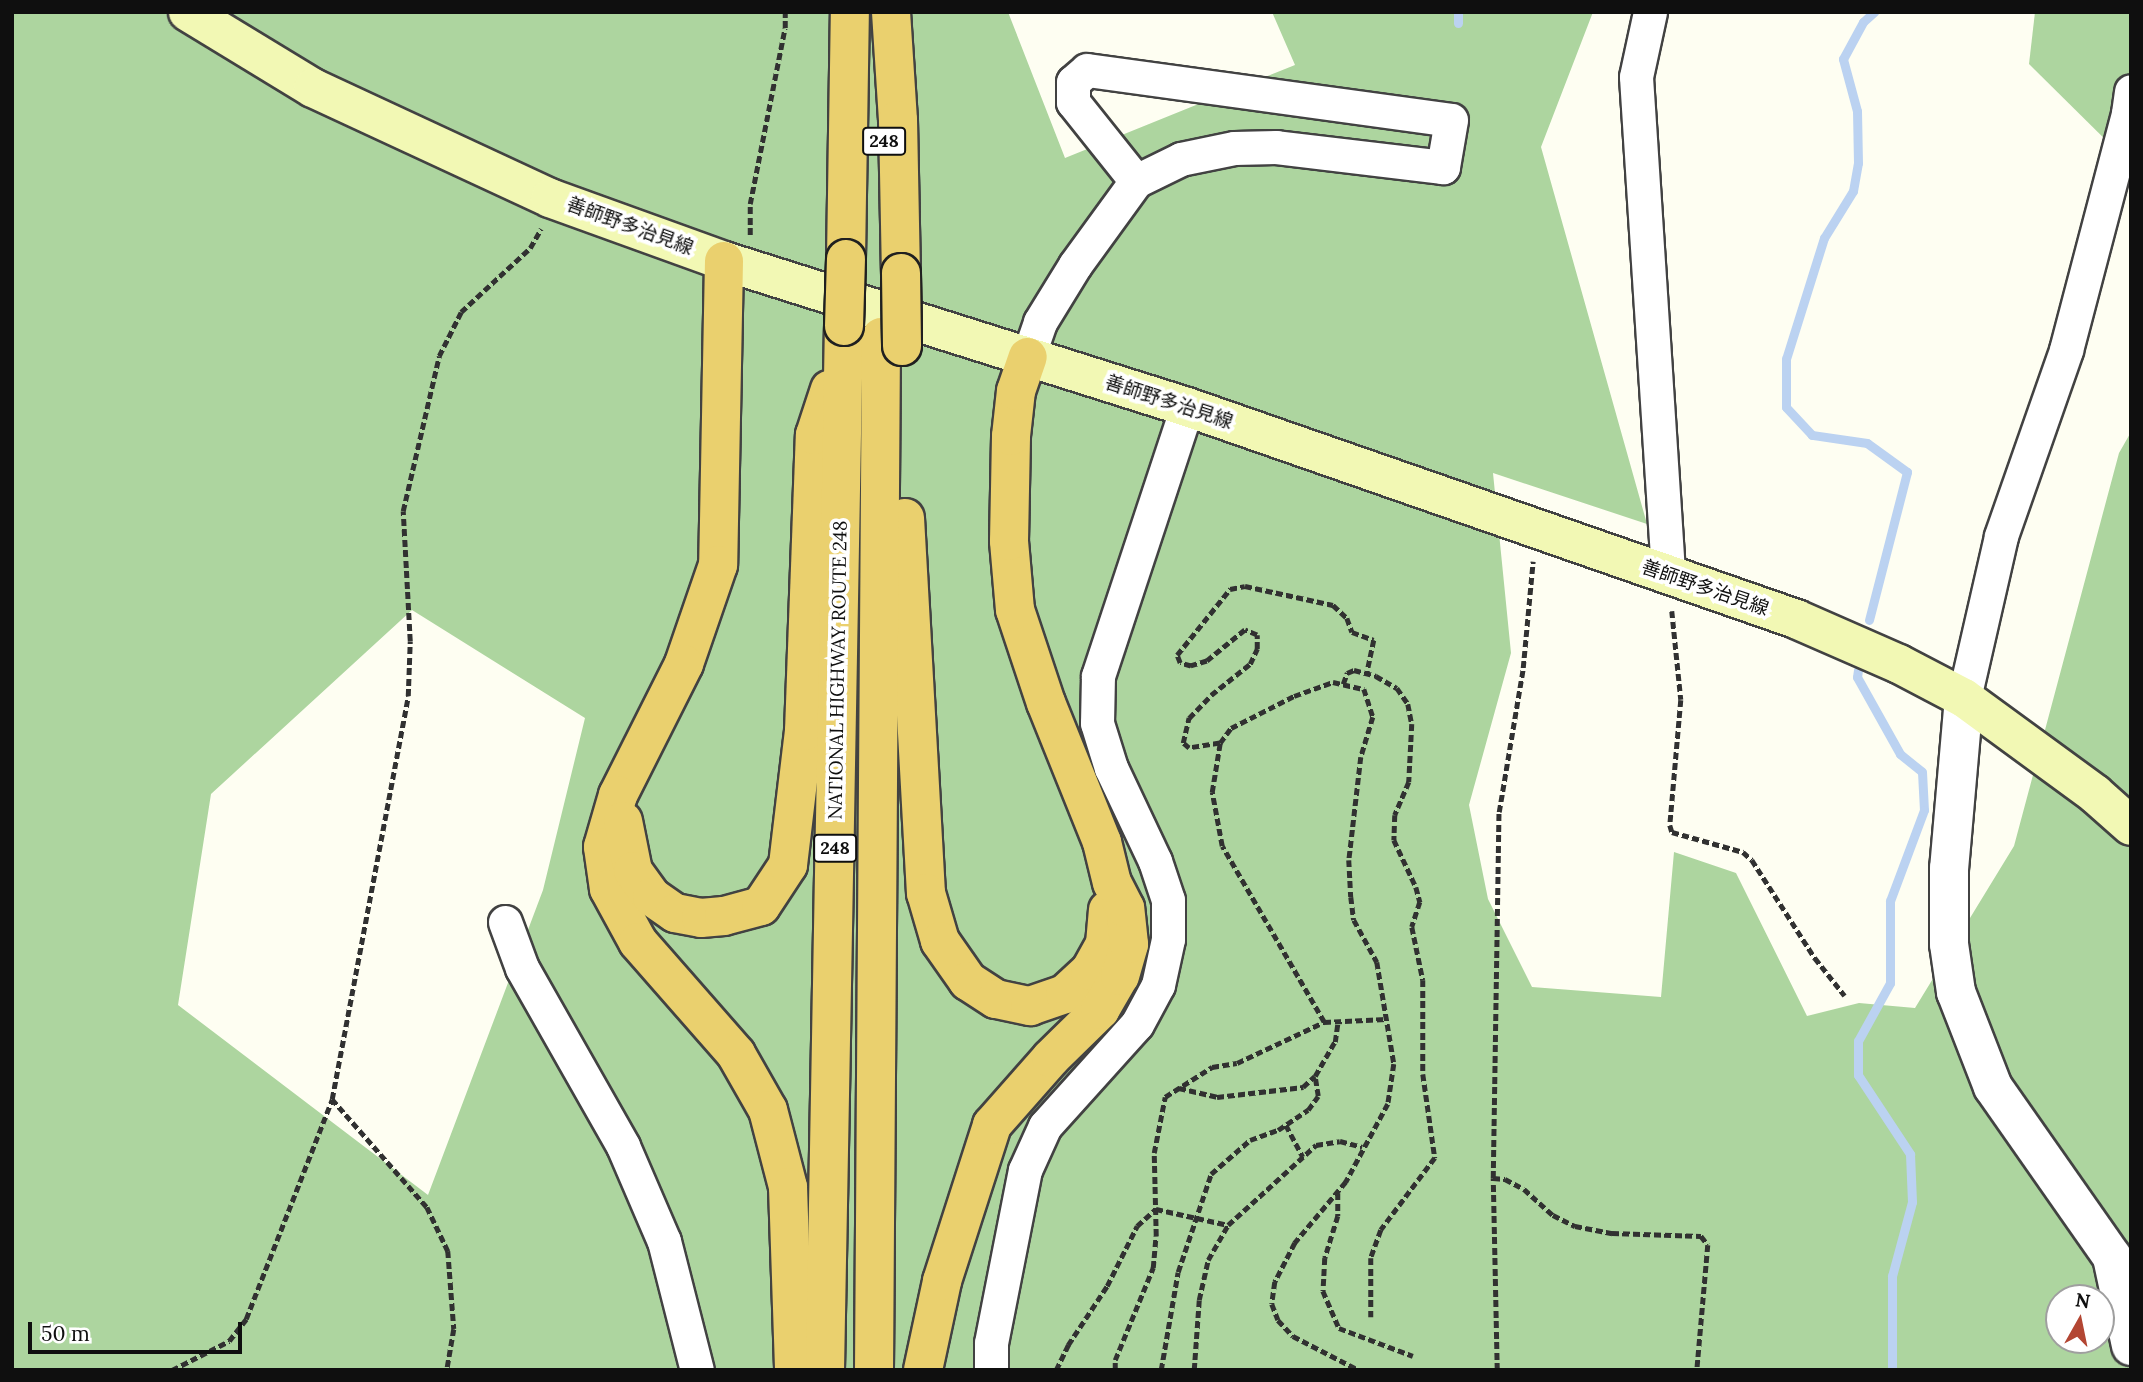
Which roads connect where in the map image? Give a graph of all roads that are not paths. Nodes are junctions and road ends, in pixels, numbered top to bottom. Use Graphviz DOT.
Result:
graph roads {
  1 [pos="188,12"];
  2 [pos="849,12"];
  3 [pos="890,12"];
  4 [pos="1650,12"];
  5 [pos="2130,106"];
  6 [pos="1136,181"];
  7 [pos="737,248"];
  8 [pos="876,268"];
  9 [pos="844,336"];
  10 [pos="892,342"];
  11 [pos="1028,357"];
  12 [pos="1187,407"];
  13 [pos="1668,575"];
  14 [pos="1964,698"];
  15 [pos="618,795"];
  16 [pos="2131,826"];
  17 [pos="1112,883"];
  18 [pos="505,922"];
  19 [pos="2131,1346"];
  20 [pos="697,1370"];
  21 [pos="794,1370"];
  22 [pos="825,1370"];
  23 [pos="874,1370"];
  24 [pos="923,1370"];
  25 [pos="991,1370"];
  1 -- 7 [label="main road, 善師野多治見線"];
  2 -- 8 [label="highway, NATIONAL HIGHWAY ROUTE 248 / 248"];
  3 -- 8 [label="highway, NATIONAL HIGHWAY ROUTE 248 / 248"];
  4 -- 13 [label="street"];
  5 -- 14 [label="street"];
  6 -- 6 [label="street"];
  6 -- 11 [label="street"];
  7 -- 11 [label="main road, 善師野多治見線"];
  7 -- 15 [label="highway"];
  8 -- 9 [label="highway, NATIONAL HIGHWAY ROUTE 248 / 248, bridge"];
  8 -- 10 [label="highway, NATIONAL HIGHWAY ROUTE 248 / 248"];
  9 -- 15 [label="highway"];
  9 -- 22 [label="highway, NATIONAL HIGHWAY ROUTE 248 / 248"];
  10 -- 17 [label="highway"];
  10 -- 23 [label="highway, NATIONAL HIGHWAY ROUTE 248 / 248"];
  11 -- 12 [label="main road, 善師野多治見線"];
  11 -- 17 [label="highway"];
  12 -- 13 [label="main road, 善師野多治見線"];
  12 -- 25 [label="street"];
  13 -- 14 [label="main road, 善師野多治見線"];
  14 -- 16 [label="main road, 善師野多治見線"];
  14 -- 19 [label="street"];
  15 -- 21 [label="highway"];
  17 -- 24 [label="highway"];
  18 -- 20 [label="street"];
}
